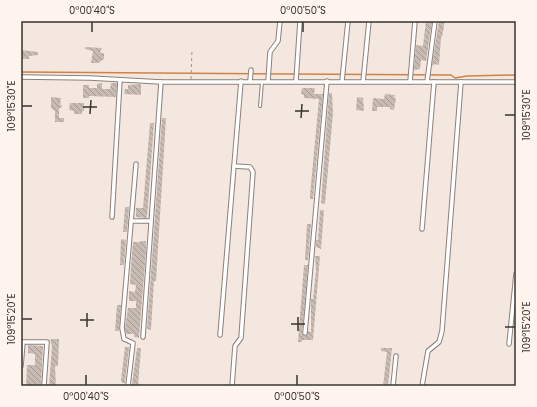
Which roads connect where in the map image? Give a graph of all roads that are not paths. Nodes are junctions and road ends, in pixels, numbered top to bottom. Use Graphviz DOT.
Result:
graph roads {
  1 [pos="280,21"];
  2 [pos="300,21"];
  3 [pos="348,21"];
  4 [pos="368,21"];
  5 [pos="415,21"];
  6 [pos="435,21"];
  7 [pos="251,70"];
  8 [pos="21,78"];
  9 [pos="250,79"];
  10 [pos="268,79"];
  11 [pos="363,79"];
  12 [pos="120,80"];
  13 [pos="296,80"];
  14 [pos="410,80"];
  15 [pos="241,81"];
  16 [pos="262,81"];
  17 [pos="327,81"];
  18 [pos="342,81"];
  19 [pos="427,81"];
  20 [pos="161,82"];
  21 [pos="434,82"];
  22 [pos="461,82"];
  23 [pos="516,82"];
  24 [pos="260,106"];
  25 [pos="136,164"];
  26 [pos="234,166"];
  27 [pos="112,217"];
  28 [pos="131,221"];
  29 [pos="150,221"];
  30 [pos="422,229"];
  31 [pos="516,274"];
  32 [pos="305,333"];
  33 [pos="220,335"];
  34 [pos="143,337"];
  35 [pos="509,344"];
  36 [pos="396,356"];
  37 [pos="21,366"];
  38 [pos="44,386"];
  39 [pos="128,386"];
  40 [pos="232,386"];
  41 [pos="393,386"];
  42 [pos="422,386"];
  1 -- 10 [label="street"];
  2 -- 13 [label="street"];
  3 -- 18 [label="street"];
  4 -- 11 [label="street"];
  5 -- 14 [label="street"];
  6 -- 19 [label="street"];
  7 -- 9 [label="street"];
  8 -- 12 [label="street"];
  9 -- 15 [label="street"];
  9 -- 16 [label="street"];
  10 -- 13 [label="street"];
  10 -- 16 [label="street"];
  11 -- 14 [label="street"];
  11 -- 18 [label="street"];
  12 -- 20 [label="street"];
  12 -- 27 [label="street"];
  13 -- 17 [label="street"];
  14 -- 19 [label="street"];
  15 -- 20 [label="street"];
  15 -- 26 [label="street"];
  16 -- 24 [label="lane"];
  17 -- 18 [label="street"];
  17 -- 32 [label="street"];
  19 -- 21 [label="street"];
  20 -- 29 [label="street"];
  21 -- 22 [label="street"];
  21 -- 30 [label="street"];
  22 -- 23 [label="street"];
  22 -- 42 [label="street"];
  25 -- 28 [label="street"];
  26 -- 33 [label="street"];
  26 -- 40 [label="street"];
  28 -- 29 [label="street"];
  28 -- 39 [label="street"];
  29 -- 34 [label="street"];
  31 -- 35 [label="street"];
  36 -- 41 [label="street"];
  37 -- 38 [label="street"];
}
